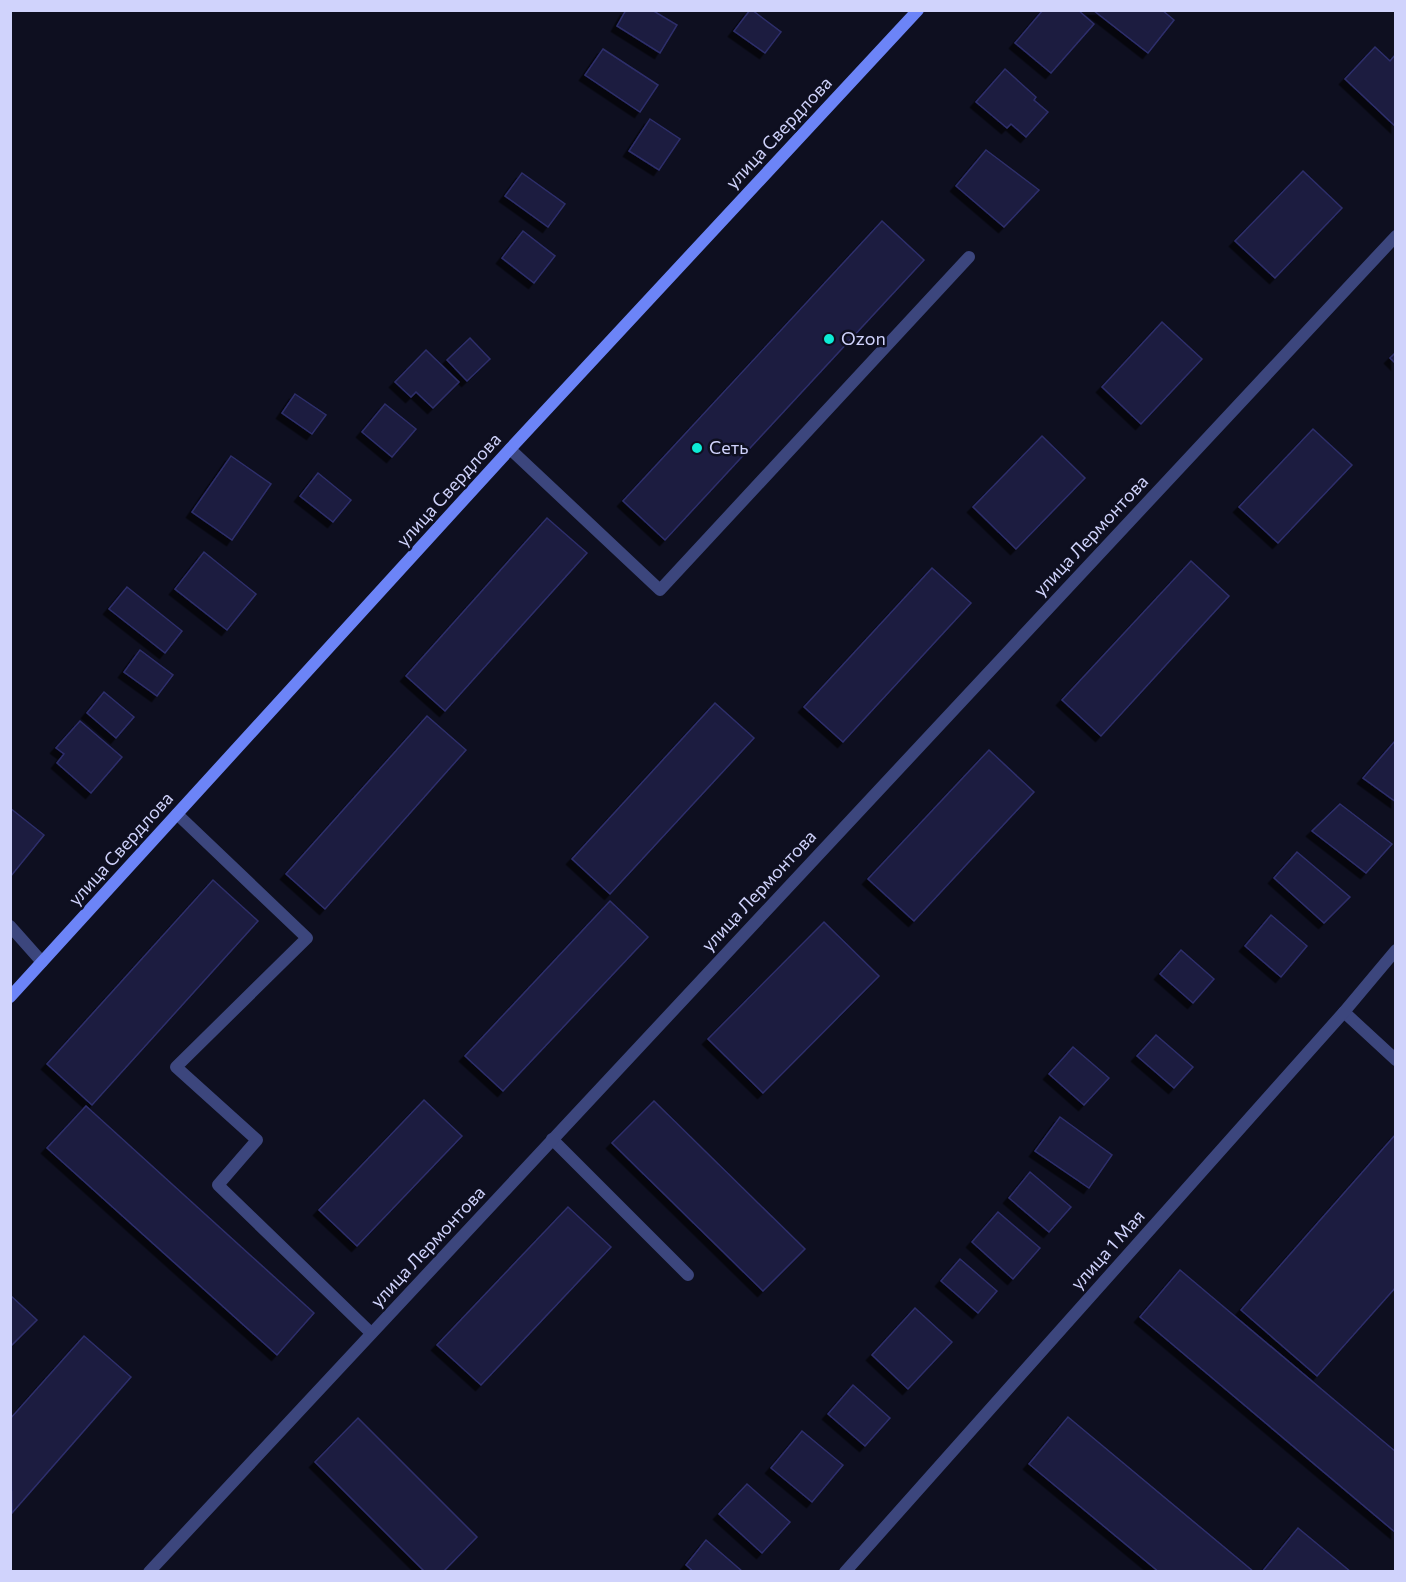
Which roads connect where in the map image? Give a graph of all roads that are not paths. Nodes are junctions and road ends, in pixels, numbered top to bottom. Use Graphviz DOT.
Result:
graph roads {
  1 [pos="918,10"];
  2 [pos="1395,236"];
  3 [pos="969,257"];
  4 [pos="510,449"];
  5 [pos="177,814"];
  6 [pos="10,926"];
  7 [pos="1395,950"];
  8 [pos="42,962"];
  9 [pos="10,997"];
  10 [pos="1344,1012"];
  11 [pos="1395,1060"];
  12 [pos="552,1139"];
  13 [pos="688,1275"];
  14 [pos="371,1333"];
  15 [pos="149,1572"];
  16 [pos="845,1572"];
  1 -- 4 [label="main road, улица Свердлова"];
  2 -- 12 [label="street, улица Лермонтова"];
  3 -- 4 [label="street"];
  4 -- 5 [label="main road, улица Свердлова"];
  5 -- 8 [label="main road, улица Свердлова"];
  5 -- 14 [label="street"];
  6 -- 8 [label="street"];
  7 -- 10 [label="street, улица 1 Мая"];
  8 -- 9 [label="main road, улица Свердлова"];
  10 -- 11 [label="street"];
  10 -- 16 [label="street, улица 1 Мая"];
  12 -- 13 [label="street"];
  12 -- 14 [label="street, улица Лермонтова"];
  14 -- 15 [label="street, улица Лермонтова"];
}
